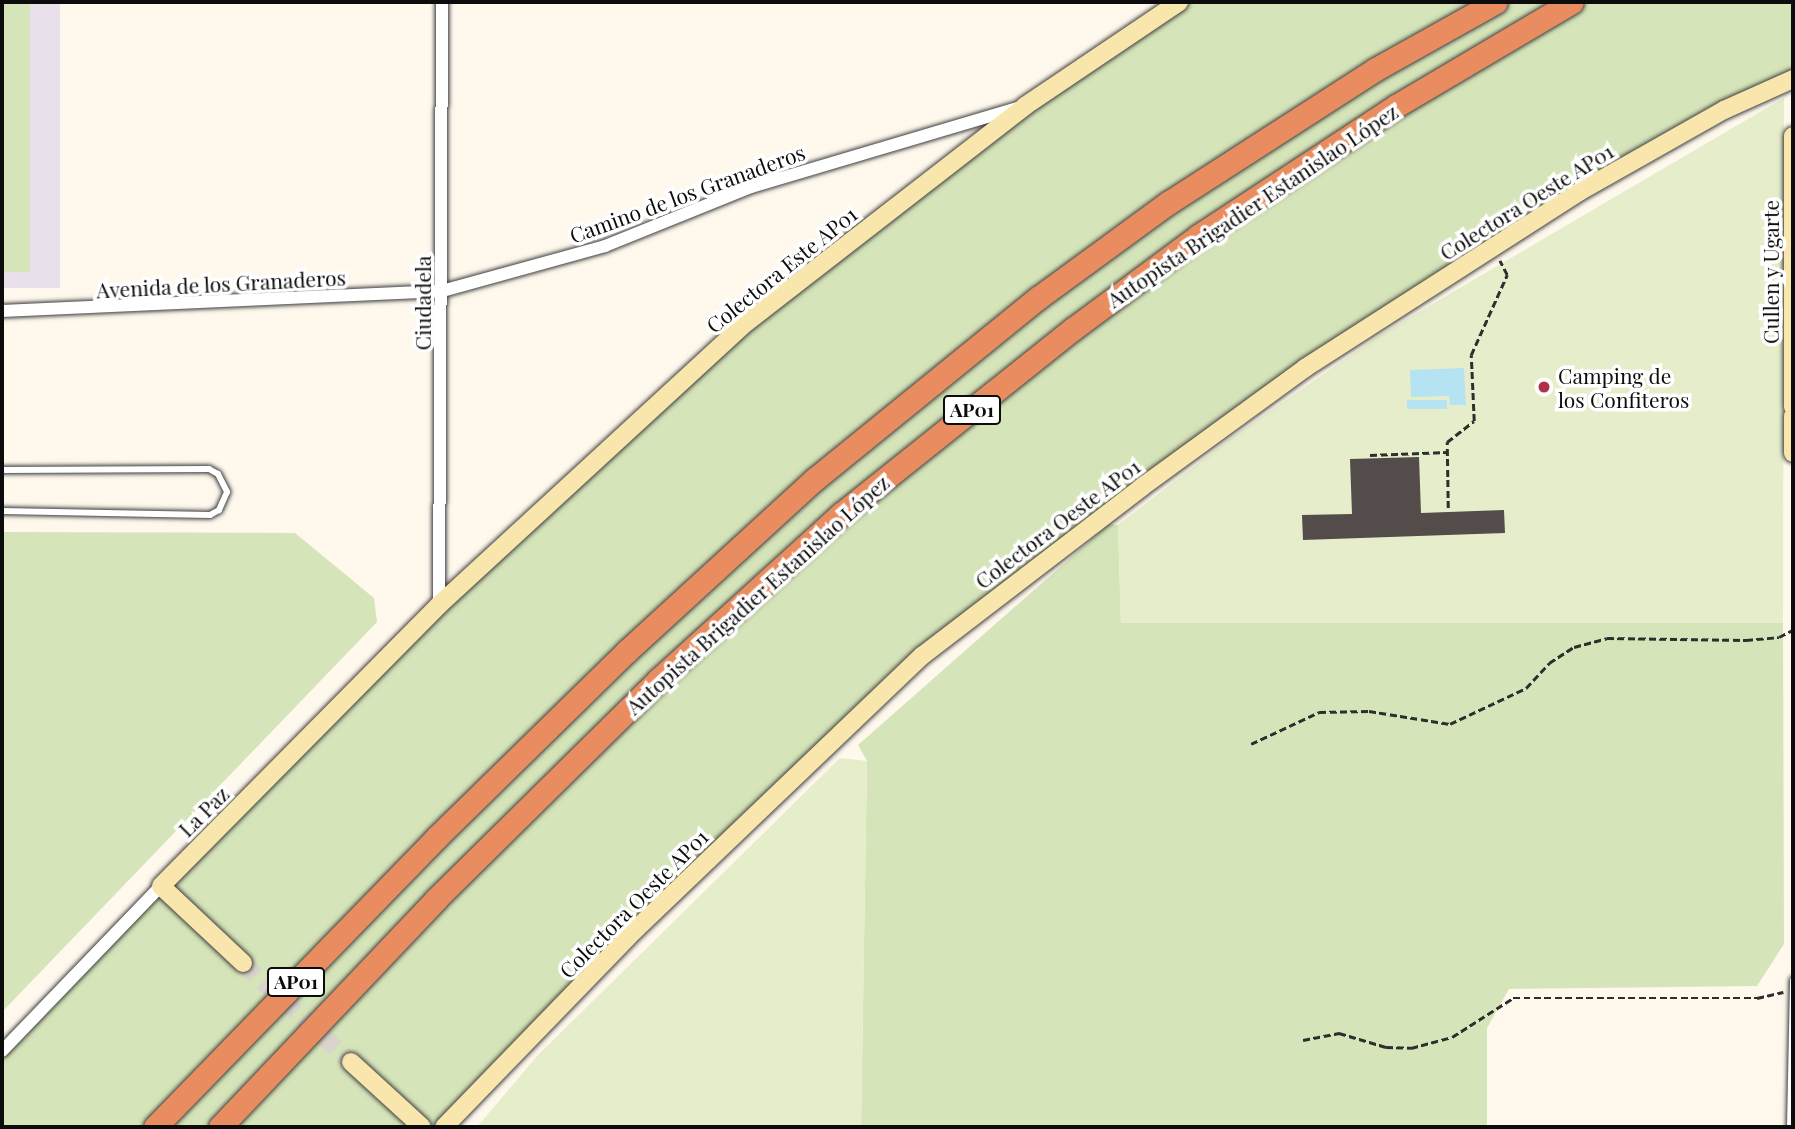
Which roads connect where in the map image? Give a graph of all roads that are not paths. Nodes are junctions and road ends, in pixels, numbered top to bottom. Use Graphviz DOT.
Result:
graph roads {
  1 [pos="442,2"];
  2 [pos="1179,2"];
  3 [pos="1496,2"];
  4 [pos="1572,2"];
  5 [pos="1793,79"];
  6 [pos="1025,106"];
  7 [pos="1793,136"];
  8 [pos="1793,260"];
  9 [pos="442,291"];
  10 [pos="2,311"];
  11 [pos="1793,408"];
  12 [pos="1793,416"];
  13 [pos="1793,453"];
  14 [pos="3,469"];
  15 [pos="2,510"];
  16 [pos="439,605"];
  17 [pos="161,886"];
  18 [pos="243,963"];
  19 [pos="1793,981"];
  20 [pos="2,1051"];
  21 [pos="351,1062"];
  22 [pos="155,1127"];
  23 [pos="220,1127"];
  24 [pos="422,1127"];
  25 [pos="444,1127"];
  26 [pos="1790,1127"];
  1 -- 9 [label="street, Ciudadela"];
  2 -- 6 [label="street, Colectora Este AP01"];
  3 -- 22 [label="highway, Autopista Brigadier Estanislao López / AP01"];
  4 -- 23 [label="highway, Autopista Brigadier Estanislao López / AP01"];
  5 -- 25 [label="street, Colectora Oeste AP01"];
  6 -- 9 [label="street, Camino de los Granaderos"];
  6 -- 16 [label="street, Colectora Este AP01"];
  7 -- 8 [label="street, Cullen y Ugarte"];
  8 -- 11 [label="street, Cullen y Ugarte"];
  9 -- 10 [label="street, Avenida de los Granaderos"];
  9 -- 16 [label="street, Ciudadela"];
  12 -- 13 [label="street"];
  14 -- 15 [label="lane"];
  16 -- 17 [label="street, La Paz"];
  17 -- 18 [label="street"];
  17 -- 20 [label="street, La Paz"];
  19 -- 26 [label="lane"];
  21 -- 24 [label="street"];
}
